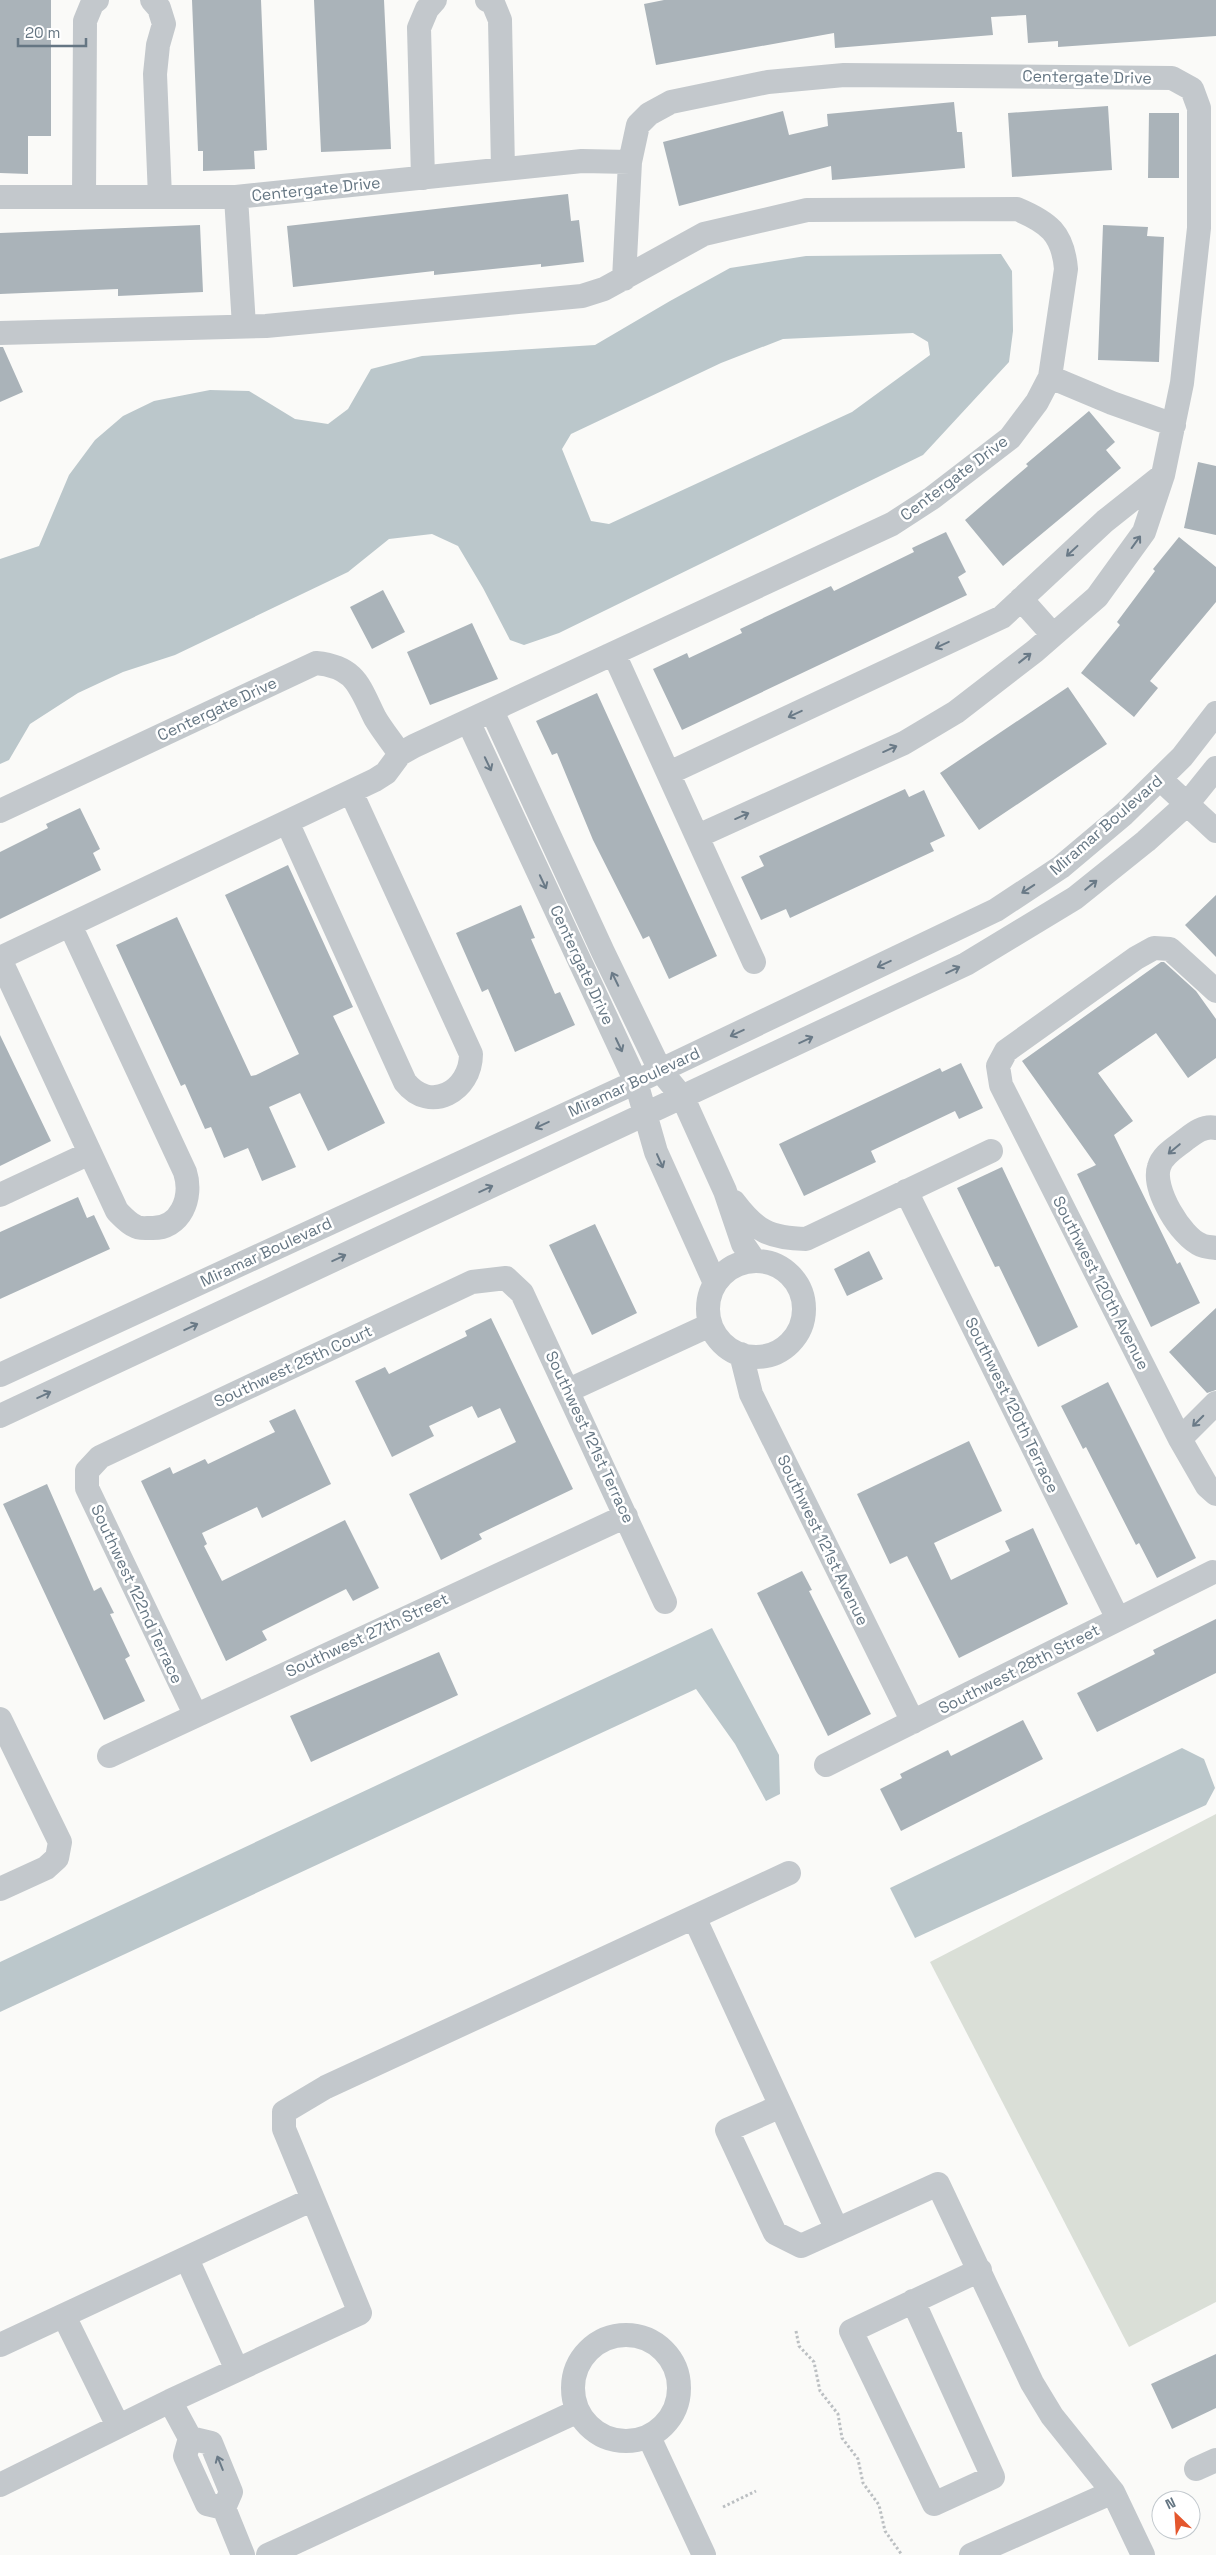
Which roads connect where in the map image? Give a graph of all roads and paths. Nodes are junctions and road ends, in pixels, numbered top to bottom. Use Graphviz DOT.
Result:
graph roads {
  1 [pos="97,0"];
  2 [pos="152,0"];
  3 [pos="435,0"];
  4 [pos="487,0"];
  5 [pos="630,162"];
  6 [pos="503,169"];
  7 [pos="423,178"];
  8 [pos="0,197"];
  9 [pos="84,197"];
  10 [pos="160,197"];
  11 [pos="236,197"];
  12 [pos="624,279"];
  13 [pos="244,326"];
  14 [pos="0,333"];
  15 [pos="1050,378"];
  16 [pos="1174,425"];
  17 [pos="1163,475"];
  18 [pos="1021,599"];
  19 [pos="1053,635"];
  20 [pos="614,654"];
  21 [pos="492,711"];
  22 [pos="1216,713"];
  23 [pos="468,721"];
  24 [pos="407,750"];
  25 [pos="1182,757"];
  26 [pos="669,773"];
  27 [pos="1213,778"];
  28 [pos="1160,779"];
  29 [pos="351,792"];
  30 [pos="1187,804"];
  31 [pos="0,811"];
  32 [pos="287,822"];
  33 [pos="1216,831"];
  34 [pos="698,836"];
  35 [pos="550,838"];
  36 [pos="528,849"];
  37 [pos="70,925"];
  38 [pos="0,958"];
  39 [pos="754,962"];
  40 [pos="1216,991"];
  41 [pos="660,1070"];
  42 [pos="636,1082"];
  43 [pos="683,1098"];
  44 [pos="645,1114"];
  45 [pos="1216,1128"];
  46 [pos="991,1151"];
  47 [pos="90,1153"];
  48 [pos="725,1191"];
  49 [pos="906,1191"];
  50 [pos="0,1195"];
  51 [pos="806,1238"];
  52 [pos="1216,1248"];
  53 [pos="754,1260"];
  54 [pos="784,1269"];
  55 [pos="506,1278"];
  56 [pos="715,1283"];
  57 [pos="710,1325"];
  58 [pos="741,1354"];
  59 [pos="0,1375"];
  60 [pos="568,1390"];
  61 [pos="1216,1403"];
  62 [pos="0,1416"];
  63 [pos="1180,1439"];
  64 [pos="87,1471"];
  65 [pos="1216,1494"];
  66 [pos="626,1516"];
  67 [pos="1213,1572"];
  68 [pos="665,1602"];
  69 [pos="1118,1619"];
  70 [pos="195,1714"];
  71 [pos="913,1722"];
  72 [pos="1,1723"];
  73 [pos="109,1756"];
  74 [pos="826,1765"];
  75 [pos="789,1872"];
  76 [pos="0,1889"];
  77 [pos="694,1917"];
  78 [pos="781,2106"];
  79 [pos="313,2199"];
  80 [pos="837,2230"];
  81 [pos="187,2259"];
  82 [pos="980,2270"];
  83 [pos="913,2301"];
  84 [pos="64,2316"];
  85 [pos="796,2332"];
  86 [pos="0,2345"];
  87 [pos="238,2370"];
  88 [pos="170,2401"];
  89 [pos="578,2411"];
  90 [pos="118,2426"];
  91 [pos="649,2437"];
  92 [pos="0,2485"];
  93 [pos="756,2491"];
  94 [pos="1113,2492"];
  95 [pos="723,2507"];
  96 [pos="1003,2548"];
  97 [pos="243,2555"];
  98 [pos="268,2555"];
  99 [pos="704,2555"];
  100 [pos="902,2555"];
  101 [pos="971,2555"];
  102 [pos="1143,2555"];
  1 -- 9 [label="street"];
  2 -- 10 [label="street"];
  3 -- 7 [label="street"];
  4 -- 6 [label="street"];
  5 -- 6 [label="street, Centergate Drive"];
  5 -- 12 [label="street, Centergate Drive"];
  5 -- 16 [label="street, Centergate Drive"];
  6 -- 7 [label="street, Centergate Drive"];
  7 -- 11 [label="street, Centergate Drive"];
  8 -- 9 [label="street, Centergate Drive"];
  9 -- 10 [label="street, Centergate Drive"];
  10 -- 11 [label="street, Centergate Drive"];
  11 -- 13 [label="street"];
  12 -- 13 [label="street, Centergate Drive"];
  12 -- 15 [label="street, Centergate Drive"];
  13 -- 14 [label="street, Centergate Drive"];
  15 -- 16 [label="street"];
  15 -- 20 [label="street, Centergate Drive"];
  16 -- 17 [label="street, Centergate Drive"];
  17 -- 18 [label="street, one-way"];
  19 -- 17 [label="street, Centergate Drive, one-way"];
  18 -- 19 [label="street"];
  18 -- 26 [label="street, one-way"];
  34 -- 19 [label="street, Centergate Drive, one-way"];
  20 -- 21 [label="street, Centergate Drive"];
  20 -- 26 [label="street"];
  21 -- 23 [label="street, Centergate Drive"];
  21 -- 35 [label="street, Centergate Drive"];
  22 -- 25 [label="street, Miramar Boulevard"];
  23 -- 24 [label="street, Centergate Drive"];
  23 -- 36 [label="street, Centergate Drive, one-way"];
  24 -- 29 [label="street"];
  24 -- 31 [label="street, Centergate Drive"];
  25 -- 27 [label="street"];
  25 -- 28 [label="street, Miramar Boulevard"];
  26 -- 34 [label="street"];
  27 -- 30 [label="street"];
  28 -- 30 [label="street"];
  28 -- 41 [label="street, Miramar Boulevard, one-way"];
  29 -- 32 [label="street"];
  29 -- 32 [label="street"];
  30 -- 33 [label="street"];
  43 -- 30 [label="street, one-way"];
  32 -- 37 [label="street"];
  34 -- 39 [label="street"];
  35 -- 36 [label="street"];
  41 -- 35 [label="street, Centergate Drive, one-way"];
  36 -- 42 [label="street, Centergate Drive, one-way"];
  37 -- 38 [label="street"];
  37 -- 47 [label="street"];
  38 -- 47 [label="street"];
  40 -- 63 [label="street, Southwest 120th Avenue"];
  41 -- 42 [label="street, Miramar Boulevard"];
  41 -- 43 [label="street"];
  42 -- 44 [label="street"];
  42 -- 59 [label="street, Miramar Boulevard, one-way"];
  43 -- 44 [label="street"];
  43 -- 48 [label="street"];
  44 -- 56 [label="street, one-way"];
  62 -- 44 [label="street, one-way"];
  45 -- 52 [label="street, one-way"];
  46 -- 49 [label="street"];
  47 -- 50 [label="street"];
  48 -- 51 [label="street"];
  48 -- 53 [label="street"];
  49 -- 51 [label="street"];
  49 -- 69 [label="street, Southwest 120th Terrace"];
  51 -- 54 [label="street"];
  53 -- 54 [label="street"];
  53 -- 56 [label="street"];
  54 -- 58 [label="street"];
  55 -- 60 [label="street, Southwest 121st Terrace"];
  55 -- 64 [label="street, Southwest 25th Court"];
  56 -- 57 [label="street"];
  57 -- 58 [label="street"];
  57 -- 60 [label="street"];
  58 -- 71 [label="street, Southwest 121st Avenue"];
  60 -- 66 [label="street, Southwest 121st Terrace"];
  61 -- 63 [label="street, one-way"];
  63 -- 65 [label="street, Southwest 120th Avenue"];
  64 -- 70 [label="street, Southwest 122nd Terrace"];
  66 -- 68 [label="street, Southwest 121st Terrace"];
  66 -- 70 [label="street, Southwest 27th Street"];
  67 -- 69 [label="street, Southwest 28th Street"];
  69 -- 71 [label="street, Southwest 28th Street"];
  70 -- 73 [label="street, Southwest 27th Street"];
  71 -- 74 [label="street, Southwest 28th Street"];
  72 -- 76 [label="street"];
  75 -- 77 [label="street"];
  77 -- 78 [label="street"];
  77 -- 79 [label="street"];
  78 -- 80 [label="street"];
  78 -- 80 [label="street"];
  79 -- 81 [label="street"];
  79 -- 87 [label="street"];
  80 -- 82 [label="street"];
  81 -- 84 [label="street"];
  81 -- 87 [label="street"];
  82 -- 83 [label="street"];
  82 -- 94 [label="street"];
  83 -- 83 [label="street"];
  84 -- 86 [label="street"];
  84 -- 90 [label="street"];
  85 -- 100 [label="path"];
  87 -- 88 [label="street"];
  88 -- 90 [label="street"];
  88 -- 97 [label="street"];
  89 -- 91 [label="street"];
  89 -- 91 [label="street"];
  89 -- 98 [label="street"];
  90 -- 92 [label="street"];
  91 -- 99 [label="street"];
  93 -- 95 [label="path"];
  94 -- 96 [label="street"];
  94 -- 102 [label="street"];
  96 -- 101 [label="street"];
}
